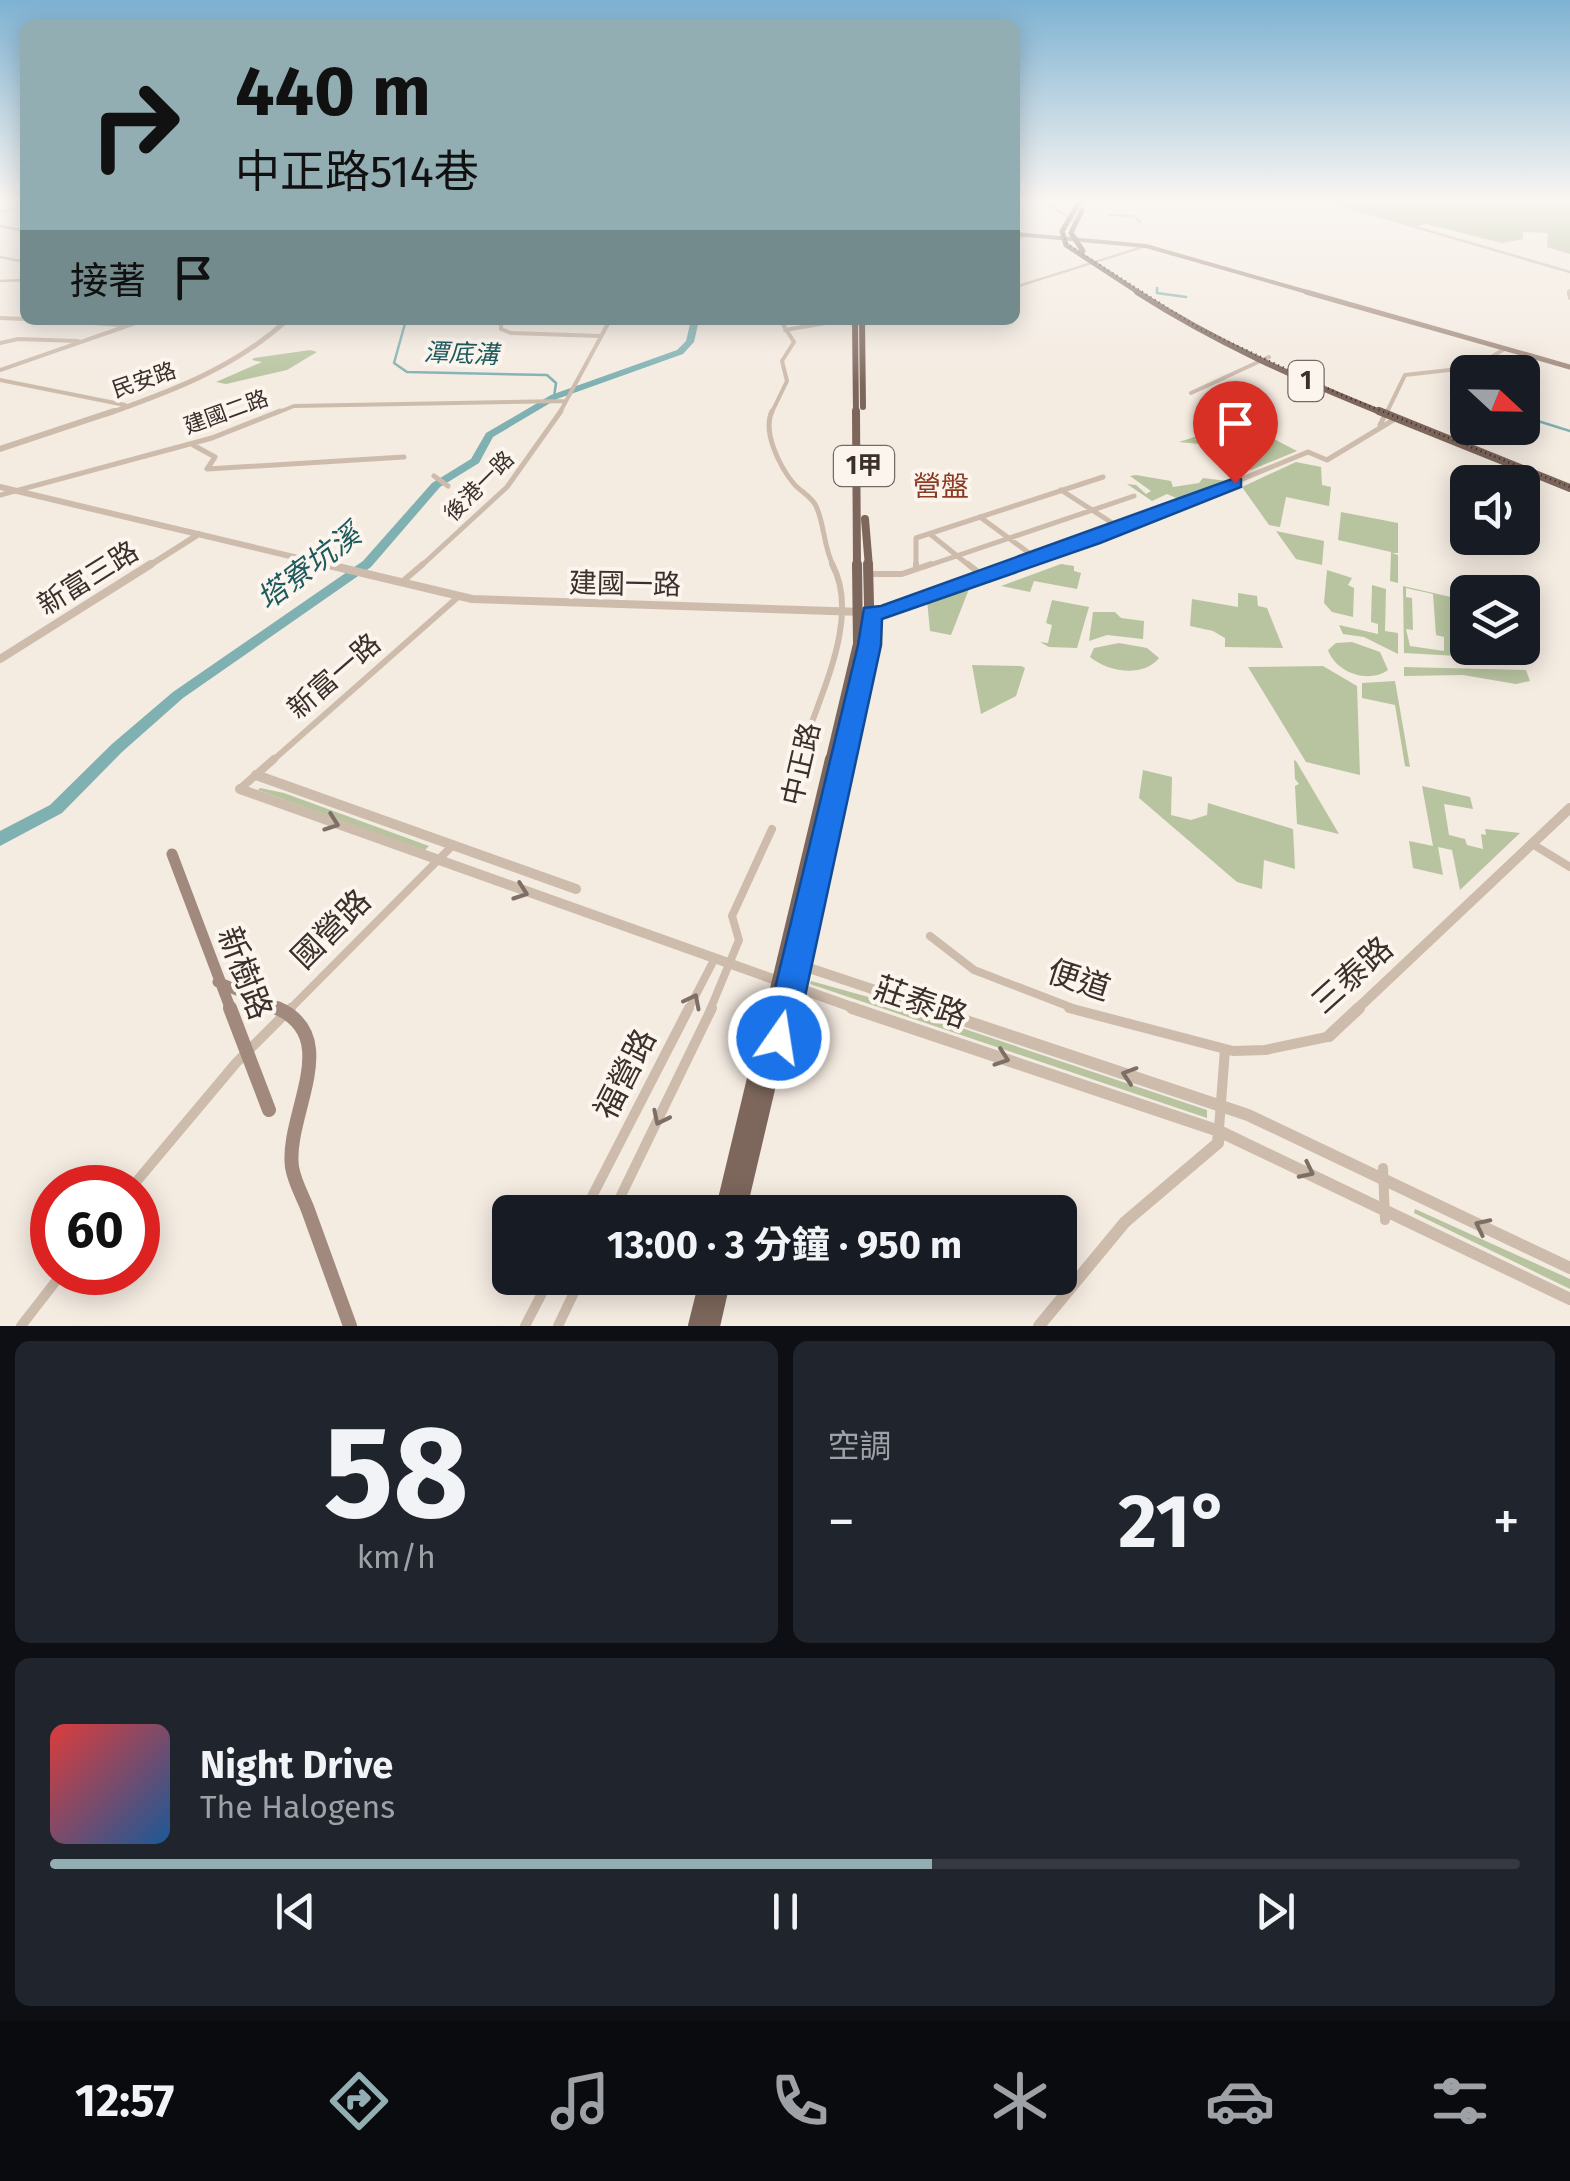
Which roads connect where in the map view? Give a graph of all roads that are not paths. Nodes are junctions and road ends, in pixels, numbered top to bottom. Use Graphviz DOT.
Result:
graph roads {
  1 [pos="1093,261"];
  2 [pos="1095,261"];
  3 [pos="1103,261"];
  4 [pos="1198,261"];
  5 [pos="1532,261"];
  6 [pos="1097,263"];
  7 [pos="1570,272"];
  8 [pos="1020,286"];
  9 [pos="1570,290"];
  10 [pos="1570,298"];
  11 [pos="114,325"];
  12 [pos="130,325"];
  13 [pos="281,325"];
  14 [pos="500,325"];
  15 [pos="607,325"];
  16 [pos="782,325"];
  17 [pos="814,325"];
  18 [pos="858,325"];
  19 [pos="858,325"];
  20 [pos="127,326"];
  21 [pos="784,330"];
  22 [pos="601,336"];
  23 [pos="84,341"];
  24 [pos="0,343"];
  25 [pos="1504,349"];
  26 [pos="1266,358"];
  27 [pos="1570,367"];
  28 [pos="0,370"];
  29 [pos="0,380"];
  30 [pos="1191,393"];
  31 [pos="564,400"];
  32 [pos="125,405"];
  33 [pos="1390,415"];
  34 [pos="192,444"];
  35 [pos="0,449"];
  36 [pos="404,457"];
  37 [pos="434,476"];
  38 [pos="1103,477"];
  39 [pos="1570,485"];
  40 [pos="0,486"];
  41 [pos="448,486"];
  42 [pos="18,490"];
  43 [pos="1061,490"];
  44 [pos="0,496"];
  45 [pos="1134,496"];
  46 [pos="1092,510"];
  47 [pos="980,517"];
  48 [pos="1122,528"];
  49 [pos="200,534"];
  50 [pos="929,534"];
  51 [pos="1009,538"];
  52 [pos="957,556"];
  53 [pos="1037,558"];
  54 [pos="916,570"];
  55 [pos="870,574"];
  56 [pos="984,577"];
  57 [pos="401,583"];
  58 [pos="458,597"];
  59 [pos="844,612"];
  60 [pos="866,612"];
  61 [pos="0,659"];
  62 [pos="806,739"];
  63 [pos="256,775"];
  64 [pos="240,790"];
  65 [pos="1570,808"];
  66 [pos="772,829"];
  67 [pos="1534,845"];
  68 [pos="452,846"];
  69 [pos="172,854"];
  70 [pos="438,862"];
  71 [pos="1570,867"];
  72 [pos="576,889"];
  73 [pos="930,936"];
  74 [pos="714,960"];
  75 [pos="789,962"];
  76 [pos="730,966"];
  77 [pos="218,982"];
  78 [pos="784,984"];
  79 [pos="287,1012"];
  80 [pos="1329,1036"];
  81 [pos="1225,1050"];
  82 [pos="246,1052"];
  83 [pos="1222,1105"];
  84 [pos="269,1110"];
  85 [pos="1219,1132"];
  86 [pos="150,1165"];
  87 [pos="1383,1173"];
  88 [pos="593,1195"];
  89 [pos="622,1195"];
  90 [pos="728,1195"];
  91 [pos="741,1195"];
  92 [pos="1385,1214"];
  93 [pos="1570,1268"];
  94 [pos="45,1295"];
  95 [pos="541,1295"];
  96 [pos="574,1295"];
  97 [pos="704,1295"];
  98 [pos="719,1295"];
  99 [pos="1570,1299"];
  100 [pos="21,1326"];
  101 [pos="350,1326"];
  102 [pos="525,1326"];
  103 [pos="558,1326"];
  104 [pos="696,1326"];
  105 [pos="712,1326"];
  106 [pos="1038,1326"];
  1 -- 6 [label="main road, 1"];
  2 -- 6 [label="main road, 1"];
  3 -- 6 [label="street"];
  4 -- 25 [label="main road"];
  5 -- 7 [label="street"];
  6 -- 8 [label="street"];
  6 -- 26 [label="main road, 1"];
  9 -- 10 [label="street"];
  11 -- 20 [label="street"];
  12 -- 20 [label="street"];
  13 -- 32 [label="street, 民安路"];
  14 -- 22 [label="street"];
  15 -- 22 [label="street"];
  16 -- 21 [label="street"];
  17 -- 21 [label="street"];
  18 -- 55 [label="main road, 中正路 / 1甲"];
  19 -- 60 [label="main road, 中正路 / 1甲"];
  20 -- 23 [label="street"];
  21 -- 59 [label="street"];
  22 -- 31 [label="street, 後港一路"];
  23 -- 24 [label="street"];
  23 -- 28 [label="street"];
  25 -- 27 [label="main road"];
  25 -- 33 [label="street"];
  26 -- 30 [label="street"];
  26 -- 33 [label="main road, 1"];
  29 -- 32 [label="street"];
  31 -- 34 [label="street, 建國二路"];
  31 -- 57 [label="street, 後港一路"];
  32 -- 35 [label="street, 民安路"];
  33 -- 39 [label="main road, 1"];
  33 -- 48 [label="street"];
  34 -- 36 [label="street"];
  34 -- 42 [label="street, 建國二路"];
  37 -- 41 [label="street"];
  38 -- 43 [label="street"];
  40 -- 42 [label="street"];
  42 -- 44 [label="street, 建國二路"];
  42 -- 49 [label="street"];
  43 -- 46 [label="street"];
  43 -- 47 [label="street"];
  45 -- 46 [label="street"];
  46 -- 48 [label="street"];
  46 -- 51 [label="street"];
  47 -- 50 [label="street"];
  47 -- 51 [label="street"];
  48 -- 53 [label="street"];
  49 -- 57 [label="street, 建國一路"];
  49 -- 61 [label="street, 新富三路"];
  50 -- 52 [label="street"];
  50 -- 54 [label="street"];
  51 -- 52 [label="street"];
  51 -- 53 [label="street"];
  52 -- 54 [label="street"];
  52 -- 56 [label="street"];
  53 -- 56 [label="street"];
  54 -- 55 [label="street"];
  55 -- 60 [label="main road, 中正路 / 1甲"];
  56 -- 60 [label="street"];
  57 -- 58 [label="street, 建國一路"];
  58 -- 59 [label="street, 建國一路"];
  58 -- 63 [label="street, 新富一路"];
  59 -- 60 [label="street, 建國一路"];
  59 -- 62 [label="street"];
  60 -- 75 [label="main road, 中正路 / 1甲"];
  63 -- 64 [label="street, 新富一路"];
  63 -- 68 [label="street"];
  64 -- 70 [label="street, 莊泰路, one-way"];
  65 -- 67 [label="street, 三泰路"];
  66 -- 76 [label="street"];
  67 -- 71 [label="street"];
  67 -- 80 [label="street, 三泰路"];
  68 -- 70 [label="street, 國營路"];
  68 -- 72 [label="street"];
  69 -- 77 [label="main road, 新樹路"];
  70 -- 74 [label="street, 莊泰路, one-way"];
  70 -- 79 [label="street, 國營路"];
  73 -- 81 [label="street, 便道"];
  74 -- 76 [label="street, 莊泰路"];
  88 -- 74 [label="street, 福營路, one-way"];
  75 -- 78 [label="main road, 中正路 / 1甲"];
  83 -- 75 [label="street, 莊泰路, one-way"];
  76 -- 78 [label="street, 莊泰路"];
  76 -- 89 [label="street, one-way"];
  77 -- 79 [label="main road"];
  77 -- 82 [label="main road, 新樹路"];
  78 -- 85 [label="street, 莊泰路, one-way"];
  78 -- 90 [label="main road, 中正路 / 1甲"];
  78 -- 91 [label="main road, 中正路 / 1甲"];
  79 -- 82 [label="street, 國營路"];
  79 -- 101 [label="main road"];
  80 -- 81 [label="street, 三泰路"];
  81 -- 83 [label="street"];
  82 -- 84 [label="main road, 新樹路"];
  82 -- 86 [label="street, 國營路"];
  83 -- 85 [label="street"];
  83 -- 87 [label="street, 莊泰路"];
  85 -- 92 [label="street, 莊泰路, one-way"];
  85 -- 106 [label="street"];
  87 -- 92 [label="street"];
  93 -- 87 [label="street, 莊泰路, one-way"];
  92 -- 99 [label="street, 莊泰路"];
  94 -- 100 [label="street"];
  95 -- 102 [label="street"];
  96 -- 103 [label="street"];
  97 -- 104 [label="main road"];
  98 -- 105 [label="main road"];
}
